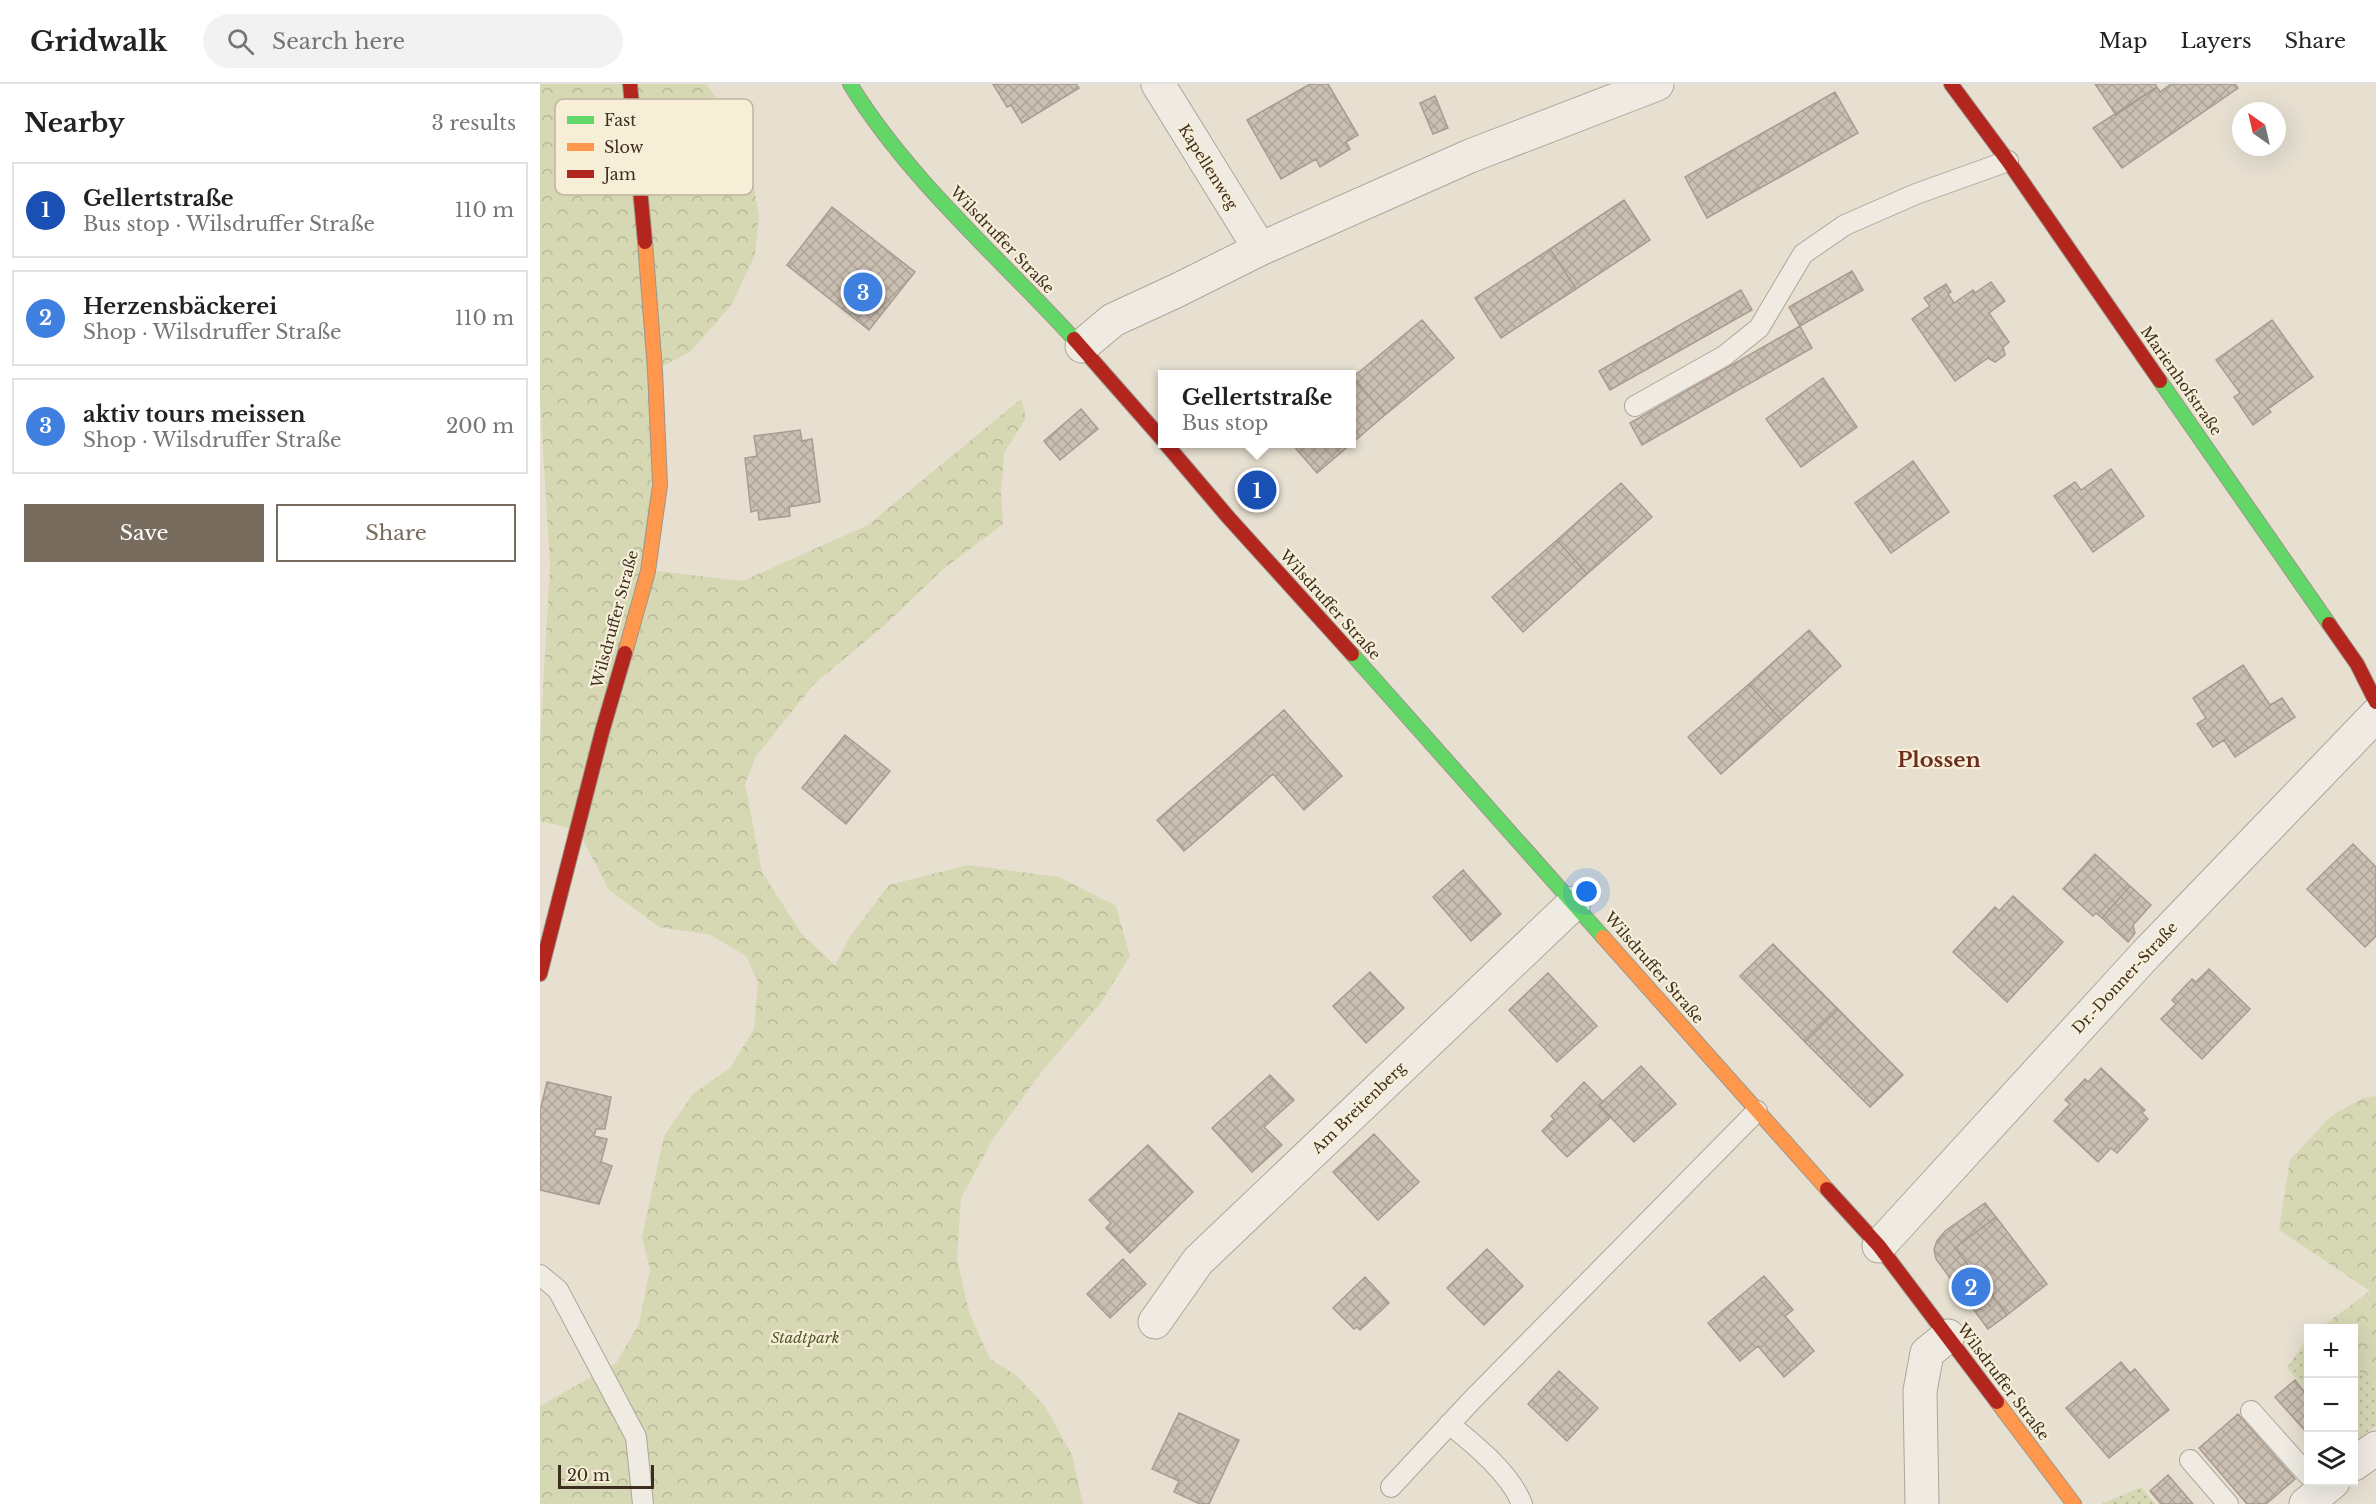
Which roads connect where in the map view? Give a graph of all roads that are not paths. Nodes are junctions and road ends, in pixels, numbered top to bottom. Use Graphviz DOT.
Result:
graph roads {
  1 [pos="630,84"];
  2 [pos="850,84"];
  3 [pos="1158,84"];
  4 [pos="1657,84"];
  5 [pos="1951,84"];
  6 [pos="632,99"];
  7 [pos="2008,160"];
  8 [pos="641,195"];
  9 [pos="1260,249"];
  10 [pos="1082,346"];
  11 [pos="1635,406"];
  12 [pos="1158,434"];
  13 [pos="1169,448"];
  14 [pos="2376,702"];
  15 [pos="2376,715"];
  16 [pos="1574,903"];
  17 [pos="540,974"];
  18 [pos="1757,1111"];
  19 [pos="1880,1246"];
  20 [pos="540,1275"];
  21 [pos="1155,1323"];
  22 [pos="1948,1336"];
  23 [pos="2251,1411"];
  24 [pos="1449,1424"];
  25 [pos="2376,1448"];
  26 [pos="2190,1460"];
  27 [pos="2358,1461"];
  28 [pos="2304,1471"];
  29 [pos="1391,1487"];
  30 [pos="643,1504"];
  31 [pos="1522,1504"];
  32 [pos="1922,1504"];
  33 [pos="2073,1504"];
  34 [pos="2228,1504"];
  1 -- 6 [label="main road, Wilsdruffer Straße"];
  2 -- 10 [label="main road, Wilsdruffer Straße"];
  3 -- 9 [label="street, Kapellenweg"];
  4 -- 9 [label="street"];
  5 -- 7 [label="main road, Marienhofstraße"];
  7 -- 11 [label="lane"];
  7 -- 14 [label="main road, Marienhofstraße"];
  8 -- 17 [label="main road, Wilsdruffer Straße"];
  9 -- 10 [label="street"];
  10 -- 12 [label="main road, Wilsdruffer Straße"];
  13 -- 16 [label="main road, Wilsdruffer Straße"];
  15 -- 19 [label="street, Dr.-Donner-Straße"];
  16 -- 18 [label="main road, Wilsdruffer Straße"];
  16 -- 21 [label="street, Am Breitenberg"];
  18 -- 19 [label="main road, Wilsdruffer Straße"];
  18 -- 24 [label="lane"];
  19 -- 22 [label="main road, Wilsdruffer Straße"];
  20 -- 30 [label="lane"];
  22 -- 32 [label="street"];
  22 -- 33 [label="main road, Wilsdruffer Straße"];
  23 -- 28 [label="lane"];
  24 -- 29 [label="lane"];
  24 -- 31 [label="lane"];
  25 -- 27 [label="street"];
  26 -- 34 [label="lane"];
}
